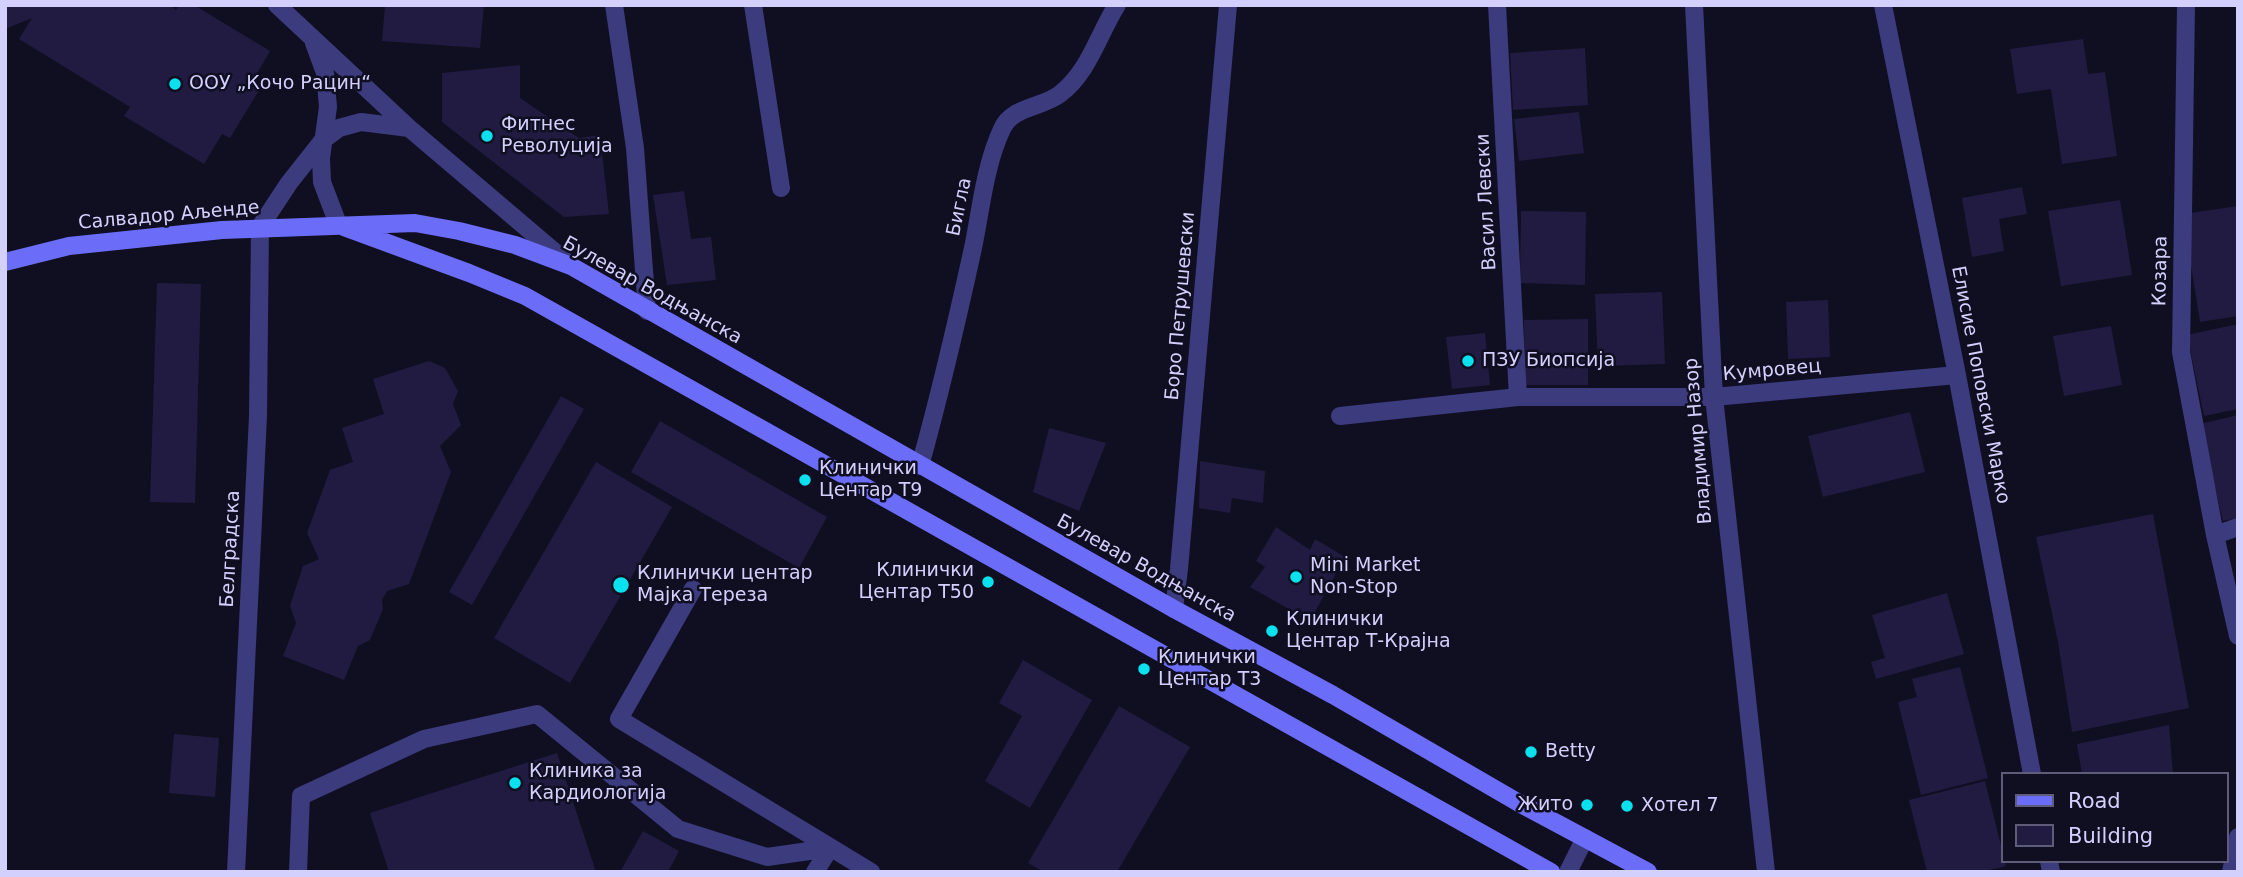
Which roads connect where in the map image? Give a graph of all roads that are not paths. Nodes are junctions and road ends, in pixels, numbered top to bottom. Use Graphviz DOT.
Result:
graph roads {
  1 [pos="277,5"];
  2 [pos="614,5"];
  3 [pos="753,5"];
  4 [pos="1117,5"];
  5 [pos="1228,5"];
  6 [pos="1497,5"];
  7 [pos="1694,5"];
  8 [pos="1884,5"];
  9 [pos="2186,5"];
  10 [pos="311,37"];
  11 [pos="409,128"];
  12 [pos="323,140"];
  13 [pos="781,188"];
  14 [pos="338,225"];
  15 [pos="260,227"];
  16 [pos="5,262"];
  17 [pos="571,266"];
  18 [pos="647,311"];
  19 [pos="1957,375"];
  20 [pos="1518,397"];
  21 [pos="1714,397"];
  22 [pos="1340,416"];
  23 [pos="920,466"];
  24 [pos="2238,527"];
  25 [pos="2216,535"];
  26 [pos="693,589"];
  27 [pos="1174,609"];
  28 [pos="2238,636"];
  29 [pos="2032,772"];
  30 [pos="2238,837"];
  31 [pos="1585,838"];
  32 [pos="830,848"];
  33 [pos="236,872"];
  34 [pos="298,872"];
  35 [pos="815,872"];
  36 [pos="871,872"];
  37 [pos="1551,872"];
  38 [pos="1568,872"];
  39 [pos="1648,872"];
  40 [pos="1766,872"];
  41 [pos="2231,872"];
  1 -- 10 [label="street"];
  2 -- 18 [label="street"];
  3 -- 13 [label="street"];
  4 -- 23 [label="street, Бигла"];
  5 -- 27 [label="street, Боро Петрушевски"];
  6 -- 20 [label="street, Васил Левски"];
  7 -- 21 [label="street, Владимир Назор"];
  8 -- 19 [label="street, Елисие Поповски Марко"];
  9 -- 25 [label="street, Козара"];
  10 -- 11 [label="street"];
  10 -- 12 [label="street"];
  11 -- 12 [label="street"];
  11 -- 17 [label="street"];
  12 -- 14 [label="street"];
  12 -- 15 [label="street"];
  14 -- 15 [label="street, Салвадор Аљенде"];
  14 -- 17 [label="street, Булевар Водњанска"];
  14 -- 37 [label="street"];
  15 -- 16 [label="street, Салвадор Аљенде"];
  15 -- 33 [label="street, Белградска"];
  17 -- 18 [label="street, Булевар Водњанска"];
  18 -- 23 [label="street, Булевар Водњанска"];
  19 -- 21 [label="street, Кумровец"];
  19 -- 29 [label="street, Елисие Поповски Марко"];
  20 -- 21 [label="street, Кумровец"];
  20 -- 22 [label="street, Кумровец"];
  21 -- 40 [label="street, Владимир Назор"];
  23 -- 27 [label="street, Булевар Водњанска"];
  24 -- 25 [label="street"];
  25 -- 28 [label="street, Козара"];
  26 -- 32 [label="street"];
  27 -- 31 [label="street, Булевар Водњанска"];
  30 -- 41 [label="street"];
  31 -- 38 [label="street"];
  31 -- 39 [label="street, Булевар Водњанска"];
  32 -- 34 [label="street"];
  32 -- 35 [label="street"];
  32 -- 36 [label="street"];
}
